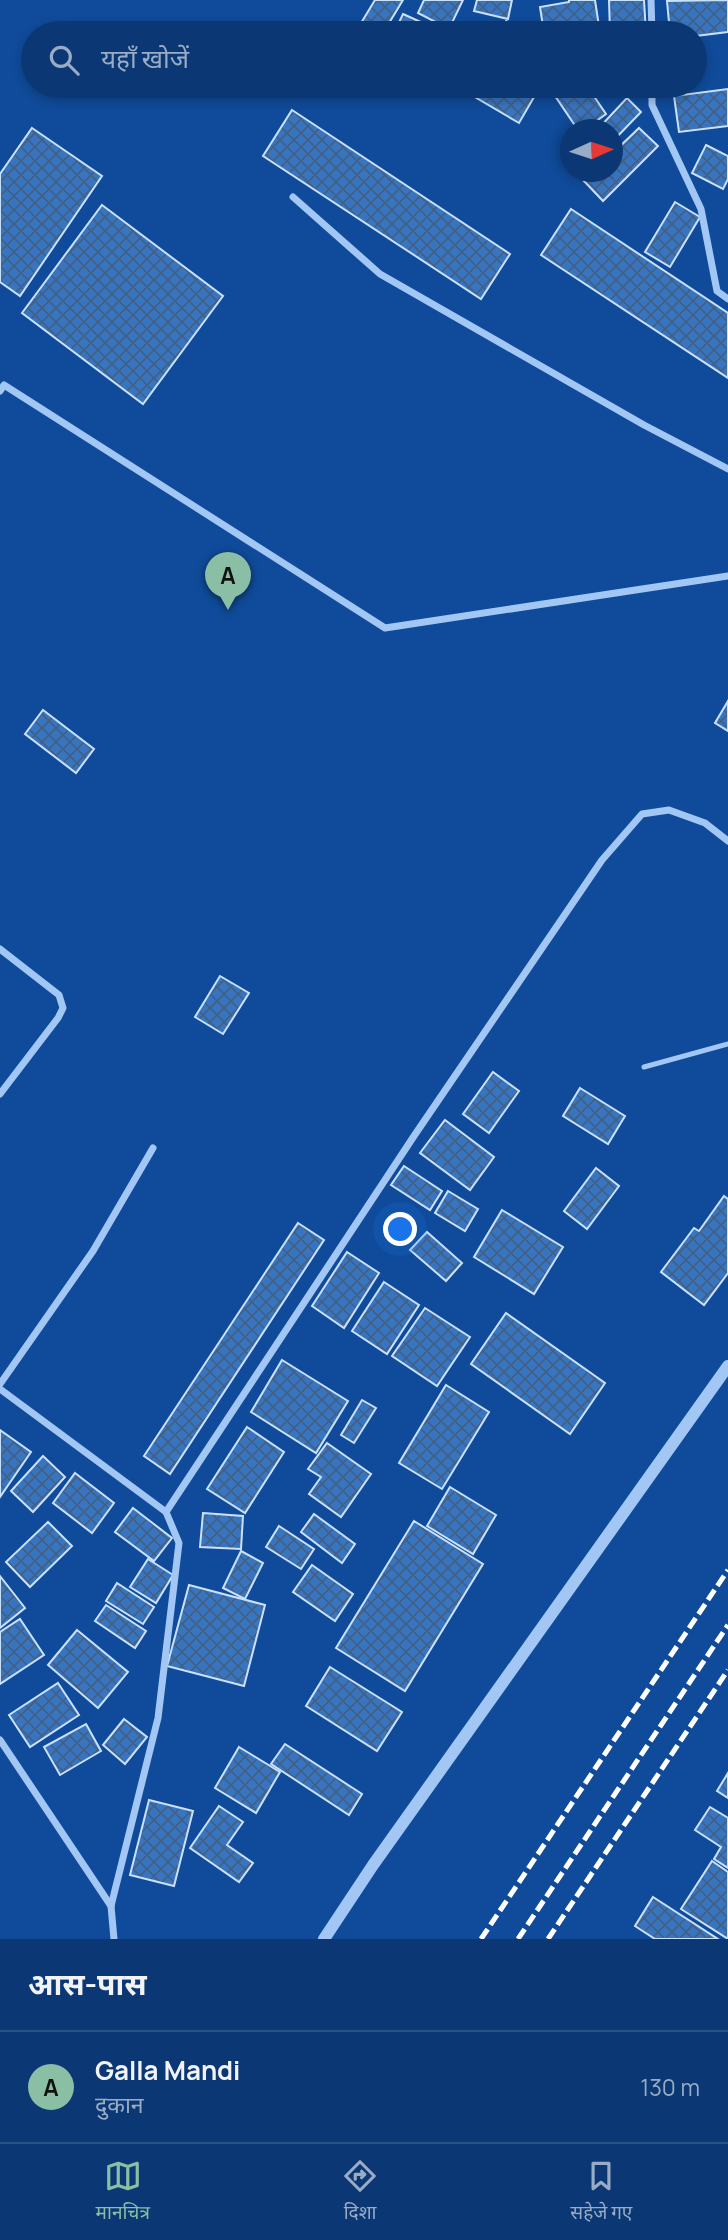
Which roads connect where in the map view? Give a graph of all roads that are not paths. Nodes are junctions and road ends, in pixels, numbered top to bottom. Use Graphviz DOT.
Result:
graph roads {
  1 [pos="651,0"];
  2 [pos="652,21"];
  3 [pos="652,98"];
  4 [pos="293,197"];
  5 [pos="728,299"];
  6 [pos="0,391"];
  7 [pos="728,469"];
  8 [pos="728,576"];
  9 [pos="728,841"];
  10 [pos="0,949"];
  11 [pos="728,1044"];
  12 [pos="644,1067"];
  13 [pos="0,1094"];
  14 [pos="153,1149"];
  15 [pos="728,1366"];
  16 [pos="0,1384"];
  17 [pos="0,1389"];
  18 [pos="166,1512"];
  19 [pos="0,1740"];
  20 [pos="111,1906"];
  21 [pos="114,1939"];
  22 [pos="324,1939"];
  1 -- 2 [label="street"];
  3 -- 5 [label="street"];
  4 -- 7 [label="street"];
  6 -- 8 [label="street"];
  9 -- 18 [label="street"];
  10 -- 13 [label="street"];
  11 -- 12 [label="lane"];
  14 -- 16 [label="street"];
  15 -- 22 [label="street"];
  17 -- 18 [label="street"];
  18 -- 20 [label="street"];
  19 -- 20 [label="street"];
  20 -- 21 [label="street"];
}
